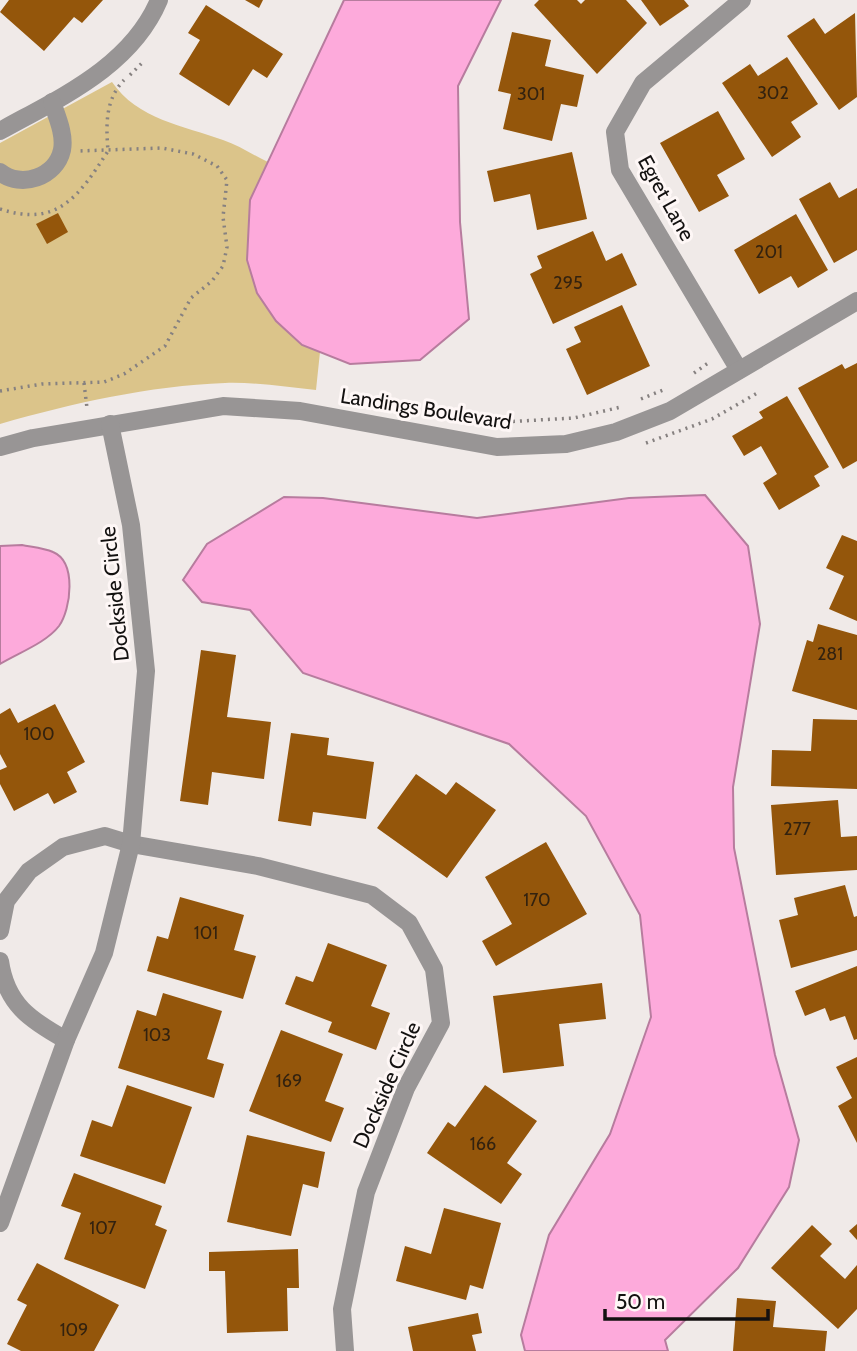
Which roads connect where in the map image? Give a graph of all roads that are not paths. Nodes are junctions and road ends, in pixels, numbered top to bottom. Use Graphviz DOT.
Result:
graph roads {
  1 [pos="159,0"];
  2 [pos="742,0"];
  3 [pos="51,102"];
  4 [pos="0,131"];
  5 [pos="0,172"];
  6 [pos="857,301"];
  7 [pos="739,370"];
  8 [pos="110,424"];
  9 [pos="0,447"];
  10 [pos="131,844"];
  11 [pos="0,931"];
  12 [pos="0,961"];
  13 [pos="66,1040"];
  14 [pos="0,1223"];
  15 [pos="345,1351"];
  1 -- 3 [label="street"];
  2 -- 7 [label="street, Egret Lane"];
  3 -- 4 [label="street"];
  3 -- 5 [label="street"];
  6 -- 7 [label="street, Landings Boulevard"];
  7 -- 8 [label="street, Landings Boulevard"];
  8 -- 9 [label="street, Landings Boulevard"];
  8 -- 10 [label="street, Dockside Circle"];
  10 -- 11 [label="street"];
  10 -- 13 [label="street, Dockside Circle"];
  10 -- 15 [label="street, Dockside Circle"];
  12 -- 13 [label="street"];
  13 -- 14 [label="street, Dockside Circle"];
}
